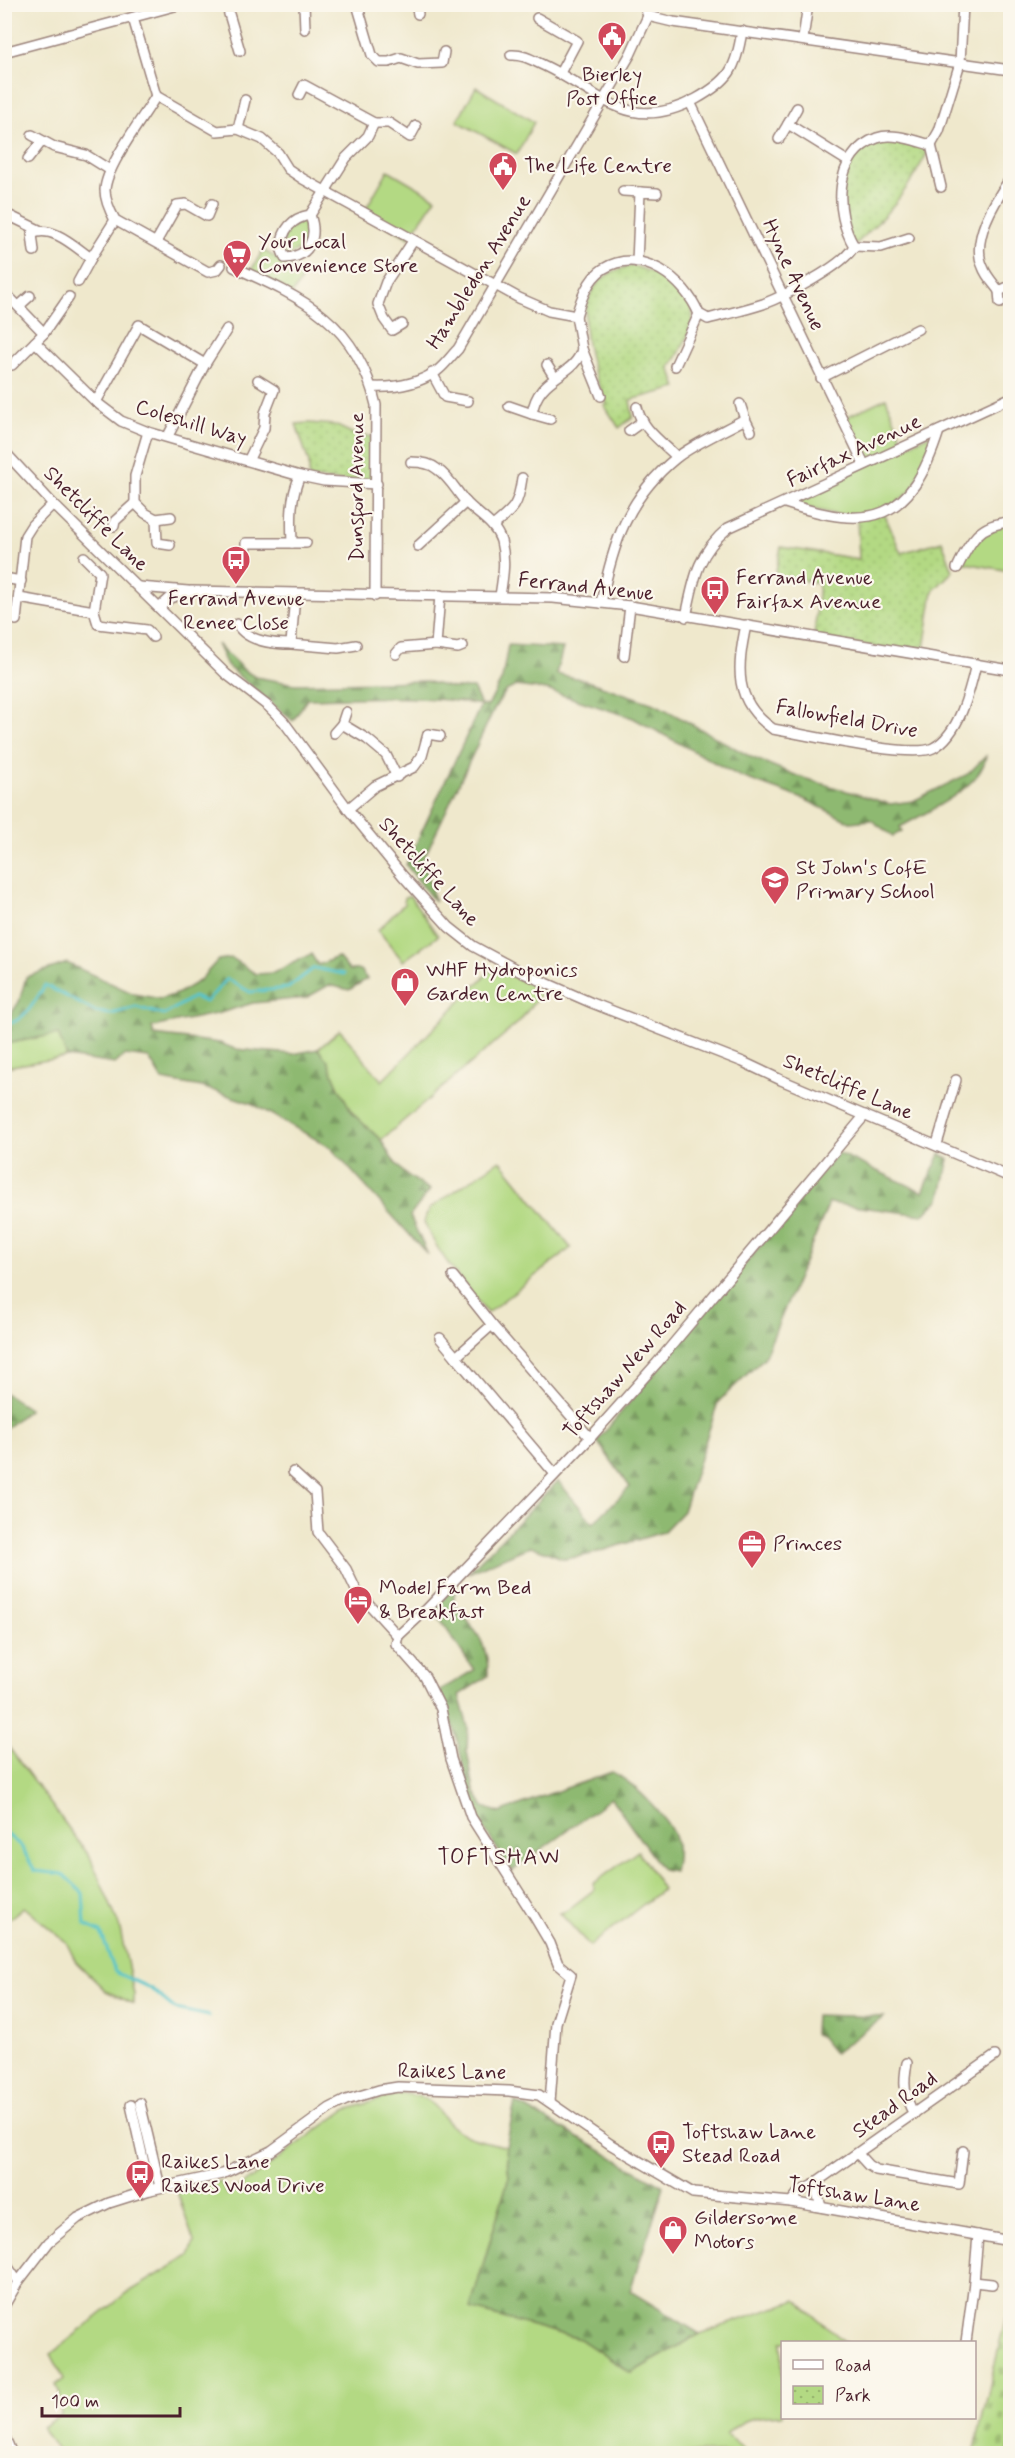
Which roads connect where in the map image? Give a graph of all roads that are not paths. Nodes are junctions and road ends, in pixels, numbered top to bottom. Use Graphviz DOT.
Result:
graph roads {
  1 [pos="182,4"];
  2 [pos="226,4"];
  3 [pos="304,4"];
  4 [pos="357,4"];
  5 [pos="644,4"];
  6 [pos="808,4"];
  7 [pos="963,4"];
  8 [pos="648,16"];
  9 [pos="133,18"];
  10 [pos="537,18"];
  11 [pos="305,28"];
  12 [pos="742,31"];
  13 [pos="803,39"];
  14 [pos="240,51"];
  15 [pos="4,52"];
  16 [pos="444,52"];
  17 [pos="511,55"];
  18 [pos="442,63"];
  19 [pos="960,63"];
  20 [pos="1011,70"];
  21 [pos="560,73"];
  22 [pos="441,75"];
  23 [pos="299,95"];
  24 [pos="156,96"];
  25 [pos="245,100"];
  26 [pos="604,100"];
  27 [pos="690,102"];
  28 [pos="797,108"];
  29 [pos="374,123"];
  30 [pos="788,124"];
  31 [pos="416,126"];
  32 [pos="238,129"];
  33 [pos="32,135"];
  34 [pos="411,137"];
  35 [pos="779,139"];
  36 [pos="42,141"];
  37 [pos="932,145"];
  38 [pos="414,147"];
  39 [pos="27,159"];
  40 [pos="849,162"];
  41 [pos="110,170"];
  42 [pos="1011,179"];
  43 [pos="941,188"];
  44 [pos="326,191"];
  45 [pos="623,191"];
  46 [pos="640,192"];
  47 [pos="657,193"];
  48 [pos="212,204"];
  49 [pos="310,215"];
  50 [pos="10,216"];
  51 [pos="115,220"];
  52 [pos="39,230"];
  53 [pos="909,238"];
  54 [pos="413,241"];
  55 [pos="156,242"];
  56 [pos="854,246"];
  57 [pos="34,251"];
  58 [pos="91,258"];
  59 [pos="637,261"];
  60 [pos="221,265"];
  61 [pos="234,267"];
  62 [pos="78,282"];
  63 [pos="495,285"];
  64 [pos="1011,286"];
  65 [pos="999,291"];
  66 [pos="782,295"];
  67 [pos="30,296"];
  68 [pos="69,297"];
  69 [pos="10,298"];
  70 [pos="1000,303"];
  71 [pos="19,306"];
  72 [pos="699,314"];
  73 [pos="576,316"];
  74 [pos="402,324"];
  75 [pos="227,328"];
  76 [pos="918,329"];
  77 [pos="44,333"];
  78 [pos="35,342"];
  79 [pos="582,350"];
  80 [pos="205,364"];
  81 [pos="12,365"];
  82 [pos="547,365"];
  83 [pos="675,366"];
  84 [pos="432,373"];
  85 [pos="555,378"];
  86 [pos="821,378"];
  87 [pos="258,380"];
  88 [pos="372,387"];
  89 [pos="601,396"];
  90 [pos="445,397"];
  91 [pos="1011,399"];
  92 [pos="468,401"];
  93 [pos="96,402"];
  94 [pos="437,404"];
  95 [pos="740,404"];
  96 [pos="509,406"];
  97 [pos="637,407"];
  98 [pos="532,414"];
  99 [pos="550,418"];
  100 [pos="746,419"];
  101 [pos="643,421"];
  102 [pos="629,431"];
  103 [pos="752,431"];
  104 [pos="939,431"];
  105 [pos="147,432"];
  106 [pos="168,436"];
  107 [pos="4,451"];
  108 [pos="677,457"];
  109 [pos="249,459"];
  110 [pos="411,462"];
  111 [pos="864,464"];
  112 [pos="300,476"];
  113 [pos="522,478"];
  114 [pos="376,484"];
  115 [pos="466,502"];
  116 [pos="135,503"];
  117 [pos="784,503"];
  118 [pos="53,504"];
  119 [pos="171,517"];
  120 [pos="156,519"];
  121 [pos="1011,522"];
  122 [pos="113,523"];
  123 [pos="493,526"];
  124 [pos="292,543"];
  125 [pos="306,543"];
  126 [pos="170,545"];
  127 [pos="418,546"];
  128 [pos="84,557"];
  129 [pos="245,562"];
  130 [pos="957,568"];
  131 [pos="4,578"];
  132 [pos="21,581"];
  133 [pos="139,587"];
  134 [pos="191,591"];
  135 [pos="295,595"];
  136 [pos="375,596"];
  137 [pos="440,596"];
  138 [pos="500,596"];
  139 [pos="19,598"];
  140 [pos="601,603"];
  141 [pos="630,606"];
  142 [pos="159,608"];
  143 [pos="94,611"];
  144 [pos="686,617"];
  145 [pos="16,620"];
  146 [pos="746,625"];
  147 [pos="238,631"];
  148 [pos="153,637"];
  149 [pos="291,644"];
  150 [pos="356,645"];
  151 [pos="436,645"];
  152 [pos="397,648"];
  153 [pos="461,649"];
  154 [pos="624,657"];
  155 [pos="976,664"];
  156 [pos="1011,670"];
  157 [pos="346,712"];
  158 [pos="342,724"];
  159 [pos="334,733"];
  160 [pos="440,736"];
  161 [pos="397,777"];
  162 [pos="348,809"];
  163 [pos="964,1090"];
  164 [pos="865,1115"];
  165 [pos="937,1144"];
  166 [pos="1011,1177"];
  167 [pos="453,1276"];
  168 [pos="492,1325"];
  169 [pos="440,1338"];
  170 [pos="456,1357"];
  171 [pos="590,1438"];
  172 [pos="293,1472"];
  173 [pos="555,1474"];
  174 [pos="398,1636"];
  175 [pos="994,2056"];
  176 [pos="906,2063"];
  177 [pos="550,2102"];
  178 [pos="914,2114"];
  179 [pos="963,2151"];
  180 [pos="858,2154"];
  181 [pos="817,2183"];
  182 [pos="160,2187"];
  183 [pos="150,2190"];
  184 [pos="791,2202"];
  185 [pos="821,2207"];
  186 [pos="978,2235"];
  187 [pos="1011,2241"];
  188 [pos="4,2260"];
  189 [pos="18,2282"];
  190 [pos="974,2282"];
  191 [pos="992,2284"];
  192 [pos="4,2306"];
  193 [pos="966,2341"];
  194 [pos="4,2435"];
  195 [pos="12,2454"];
  1 -- 9 [label="street"];
  2 -- 14 [label="street"];
  3 -- 11 [label="street"];
  4 -- 18 [label="street"];
  5 -- 8 [label="street"];
  6 -- 13 [label="street"];
  7 -- 19 [label="street"];
  8 -- 12 [label="street"];
  8 -- 26 [label="street, Hambledon Avenue"];
  9 -- 15 [label="street"];
  9 -- 24 [label="street"];
  10 -- 21 [label="street"];
  12 -- 13 [label="street"];
  12 -- 27 [label="street"];
  13 -- 19 [label="street"];
  16 -- 18 [label="street"];
  17 -- 21 [label="street"];
  18 -- 22 [label="street"];
  19 -- 20 [label="street"];
  19 -- 37 [label="street"];
  21 -- 26 [label="street"];
  23 -- 29 [label="street"];
  24 -- 32 [label="street"];
  24 -- 41 [label="street"];
  25 -- 32 [label="street"];
  26 -- 27 [label="street"];
  26 -- 63 [label="street, Hambledon Avenue"];
  27 -- 66 [label="street, Hyne Avenue"];
  28 -- 30 [label="street"];
  29 -- 34 [label="street"];
  29 -- 44 [label="street"];
  30 -- 35 [label="street"];
  30 -- 40 [label="street"];
  31 -- 34 [label="street"];
  32 -- 44 [label="street"];
  33 -- 36 [label="street"];
  34 -- 38 [label="street"];
  36 -- 39 [label="street"];
  36 -- 41 [label="street"];
  37 -- 40 [label="street"];
  37 -- 43 [label="street"];
  40 -- 56 [label="street"];
  41 -- 51 [label="street"];
  42 -- 65 [label="street"];
  44 -- 49 [label="street"];
  44 -- 54 [label="street"];
  45 -- 46 [label="street"];
  46 -- 47 [label="street"];
  46 -- 59 [label="street"];
  48 -- 55 [label="street"];
  49 -- 49 [label="street"];
  50 -- 52 [label="street"];
  51 -- 55 [label="street"];
  51 -- 58 [label="street"];
  52 -- 57 [label="street"];
  52 -- 58 [label="street"];
  53 -- 56 [label="street"];
  54 -- 63 [label="street"];
  54 -- 74 [label="street"];
  55 -- 60 [label="street"];
  56 -- 66 [label="street"];
  58 -- 62 [label="street"];
  59 -- 72 [label="street"];
  59 -- 73 [label="street"];
  61 -- 88 [label="street, Dunsford Avenue"];
  63 -- 73 [label="street"];
  63 -- 84 [label="street, Hambledon Avenue"];
  64 -- 65 [label="street"];
  65 -- 70 [label="street"];
  66 -- 72 [label="street"];
  66 -- 86 [label="street, Hyne Avenue"];
  67 -- 71 [label="street"];
  68 -- 77 [label="street"];
  69 -- 71 [label="street"];
  71 -- 77 [label="street"];
  72 -- 83 [label="street"];
  73 -- 79 [label="street"];
  75 -- 80 [label="street"];
  76 -- 86 [label="street"];
  77 -- 78 [label="street"];
  78 -- 81 [label="street"];
  78 -- 93 [label="street, Coleshill Way"];
  79 -- 85 [label="street"];
  79 -- 89 [label="street"];
  80 -- 93 [label="street"];
  80 -- 106 [label="street"];
  82 -- 85 [label="street"];
  84 -- 88 [label="street, Hambledon Avenue"];
  84 -- 90 [label="street"];
  85 -- 98 [label="street"];
  86 -- 111 [label="street, Hyne Avenue"];
  87 -- 109 [label="street"];
  88 -- 114 [label="street, Dunsford Avenue"];
  90 -- 92 [label="street"];
  90 -- 94 [label="street"];
  91 -- 104 [label="street, Fairfax Avenue"];
  93 -- 105 [label="street, Coleshill Way"];
  95 -- 100 [label="street"];
  96 -- 98 [label="street"];
  97 -- 101 [label="street"];
  98 -- 99 [label="street"];
  100 -- 103 [label="street"];
  100 -- 108 [label="street"];
  101 -- 102 [label="street"];
  101 -- 108 [label="street"];
  104 -- 111 [label="street, Fairfax Avenue"];
  104 -- 117 [label="street, Fairfax Avenue"];
  105 -- 106 [label="street, Coleshill Way"];
  105 -- 116 [label="street"];
  106 -- 109 [label="street, Coleshill Way"];
  107 -- 118 [label="street, Shetcliffe Lane"];
  108 -- 140 [label="street"];
  109 -- 112 [label="street, Coleshill Way"];
  110 -- 115 [label="street"];
  111 -- 117 [label="street, Fairfax Avenue"];
  112 -- 114 [label="street, Coleshill Way"];
  112 -- 124 [label="street"];
  113 -- 123 [label="street"];
  114 -- 136 [label="street, Dunsford Avenue"];
  115 -- 123 [label="street"];
  115 -- 127 [label="street"];
  116 -- 120 [label="street"];
  116 -- 122 [label="street"];
  117 -- 144 [label="street, Fairfax Avenue"];
  118 -- 132 [label="street"];
  118 -- 133 [label="street, Shetcliffe Lane"];
  119 -- 120 [label="street"];
  120 -- 126 [label="street"];
  121 -- 130 [label="street"];
  123 -- 138 [label="street"];
  124 -- 125 [label="street"];
  124 -- 129 [label="street"];
  128 -- 143 [label="street"];
  131 -- 132 [label="street"];
  132 -- 139 [label="street"];
  133 -- 134 [label="street"];
  133 -- 142 [label="street, Shetcliffe Lane"];
  134 -- 135 [label="street, Ferrand Avenue"];
  134 -- 142 [label="street, Ferrand Avenue"];
  135 -- 136 [label="street, Ferrand Avenue"];
  135 -- 149 [label="street"];
  136 -- 137 [label="street, Ferrand Avenue"];
  137 -- 138 [label="street, Ferrand Avenue"];
  137 -- 151 [label="street"];
  138 -- 140 [label="street, Ferrand Avenue"];
  139 -- 143 [label="street"];
  139 -- 145 [label="street"];
  140 -- 141 [label="street, Ferrand Avenue"];
  141 -- 144 [label="street, Ferrand Avenue"];
  141 -- 154 [label="street"];
  142 -- 162 [label="street, Shetcliffe Lane"];
  143 -- 148 [label="street"];
  144 -- 146 [label="street, Ferrand Avenue"];
  146 -- 155 [label="street, Ferrand Avenue"];
  146 -- 155 [label="street, Fallowfield Drive"];
  147 -- 149 [label="street"];
  149 -- 150 [label="street"];
  151 -- 152 [label="street"];
  151 -- 153 [label="street"];
  155 -- 156 [label="street, Ferrand Avenue"];
  157 -- 158 [label="street"];
  158 -- 159 [label="street"];
  158 -- 161 [label="street"];
  160 -- 161 [label="street"];
  161 -- 162 [label="street"];
  162 -- 164 [label="street, Shetcliffe Lane"];
  163 -- 165 [label="street"];
  164 -- 165 [label="street, Shetcliffe Lane"];
  164 -- 171 [label="street, Toftshaw New Road"];
  165 -- 166 [label="street, Shetcliffe Lane"];
  167 -- 168 [label="street"];
  168 -- 170 [label="street"];
  168 -- 171 [label="street"];
  169 -- 170 [label="street"];
  170 -- 173 [label="street"];
  171 -- 173 [label="street, Toftshaw New Road"];
  172 -- 174 [label="street"];
  173 -- 174 [label="street, Toftshaw New Road"];
  174 -- 177 [label="street"];
  175 -- 178 [label="street, Stead Road"];
  176 -- 178 [label="street"];
  177 -- 182 [label="street, Raikes Lane"];
  177 -- 184 [label="street, Toftshaw Lane"];
  178 -- 180 [label="street, Stead Road"];
  179 -- 180 [label="street"];
  180 -- 181 [label="street, Stead Road"];
  181 -- 184 [label="street, Stead Road"];
  181 -- 185 [label="street"];
  182 -- 183 [label="street, Raikes Lane"];
  182 -- 183 [label="street"];
  183 -- 189 [label="street, Raikes Lane"];
  184 -- 185 [label="street, Toftshaw Lane"];
  185 -- 186 [label="street, Toftshaw Lane"];
  186 -- 187 [label="street, Toftshaw Lane"];
  186 -- 190 [label="street"];
  188 -- 189 [label="street"];
  189 -- 192 [label="street, Raikes Lane"];
  190 -- 191 [label="street"];
  190 -- 193 [label="street"];
  194 -- 195 [label="street"];
}
